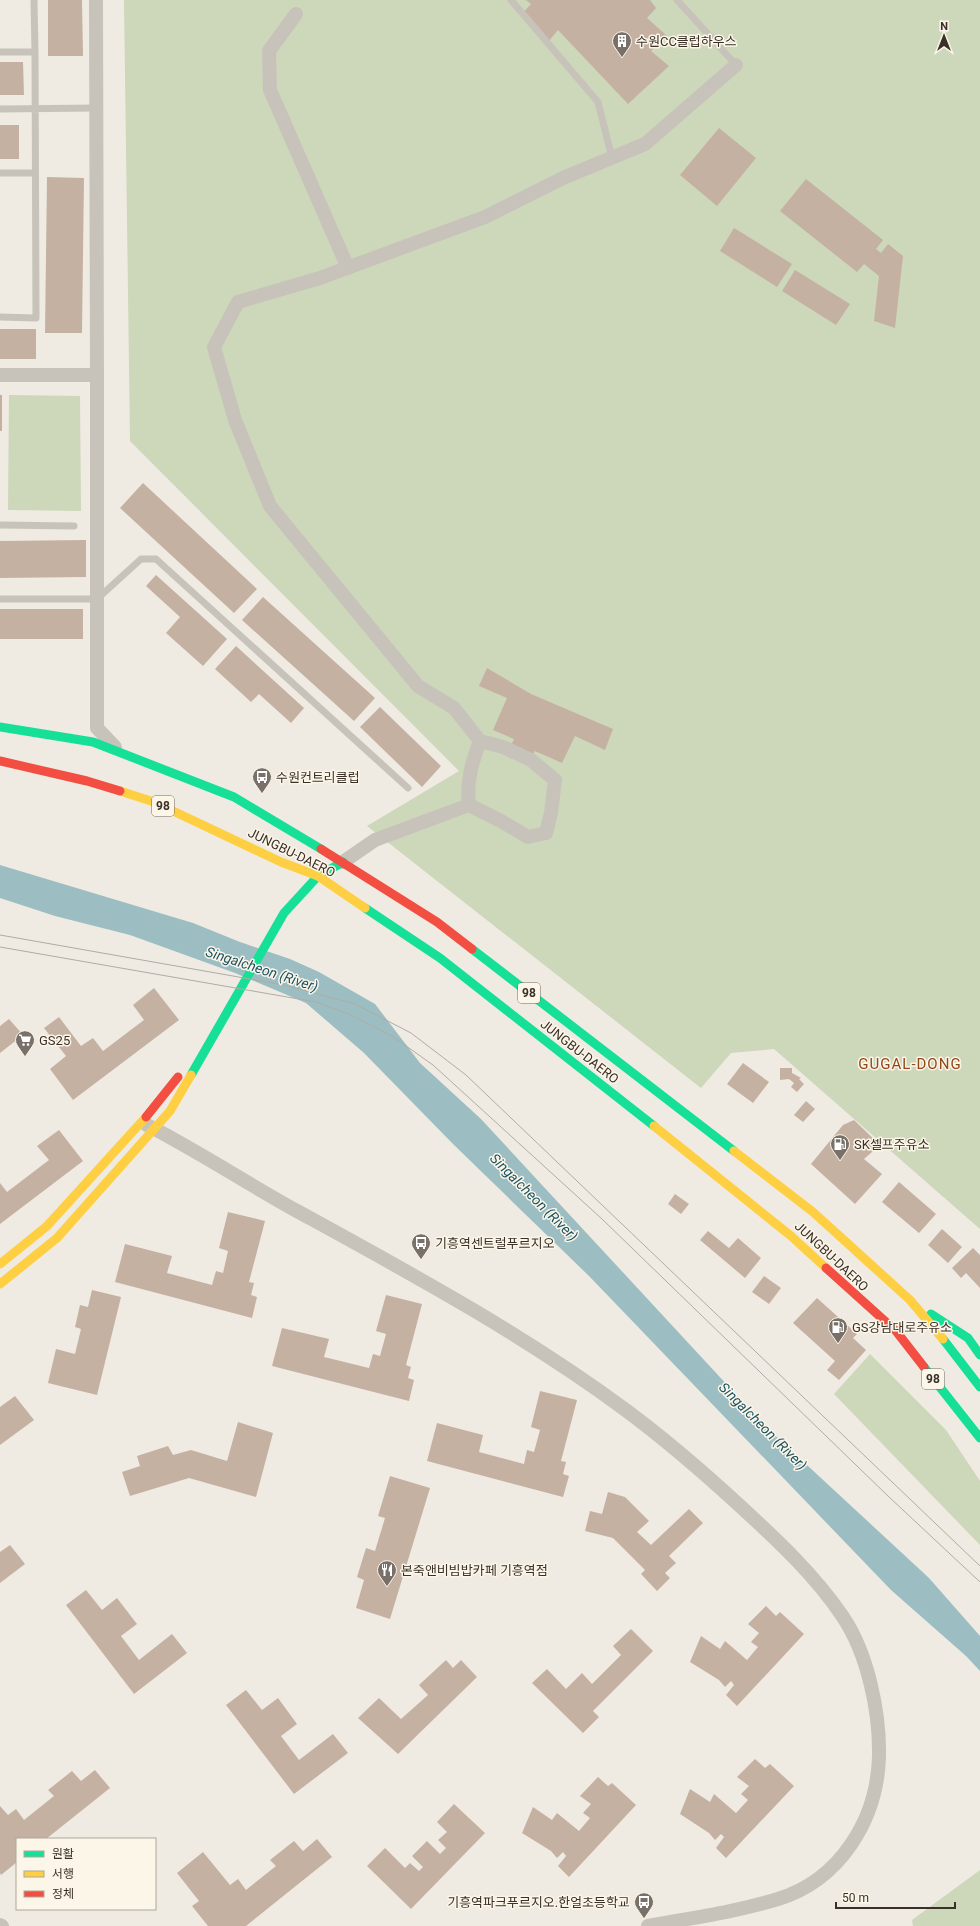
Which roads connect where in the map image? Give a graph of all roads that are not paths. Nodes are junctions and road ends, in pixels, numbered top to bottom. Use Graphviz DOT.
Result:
graph roads {
  1 [pos="34,0"];
  2 [pos="96,0"];
  3 [pos="511,0"];
  4 [pos="677,0"];
  5 [pos="296,14"];
  6 [pos="0,52"];
  7 [pos="35,52"];
  8 [pos="736,65"];
  9 [pos="96,108"];
  10 [pos="0,109"];
  11 [pos="35,109"];
  12 [pos="612,158"];
  13 [pos="0,173"];
  14 [pos="35,173"];
  15 [pos="348,268"];
  16 [pos="0,317"];
  17 [pos="0,375"];
  18 [pos="97,375"];
  19 [pos="0,525"];
  20 [pos="74,526"];
  21 [pos="0,599"];
  22 [pos="97,599"];
  23 [pos="0,727"];
  24 [pos="97,728"];
  25 [pos="59,737"];
  26 [pos="480,742"];
  27 [pos="121,753"];
  28 [pos="0,761"];
  29 [pos="408,788"];
  30 [pos="470,804"];
  31 [pos="342,862"];
  32 [pos="318,876"];
  33 [pos="221,1022"];
  34 [pos="141,1122"];
  35 [pos="154,1129"];
  36 [pos="0,1264"];
  37 [pos="0,1284"];
  38 [pos="910,1300"];
  39 [pos="968,1338"];
  40 [pos="980,1349"];
  41 [pos="980,1355"];
  42 [pos="980,1387"];
  43 [pos="980,1438"];
  44 [pos="648,1926"];
  1 -- 7 [label="lane"];
  2 -- 9 [label="street"];
  3 -- 12 [label="lane"];
  4 -- 8 [label="lane"];
  5 -- 15 [label="street"];
  6 -- 7 [label="lane"];
  7 -- 11 [label="lane"];
  8 -- 12 [label="street"];
  9 -- 11 [label="lane"];
  9 -- 18 [label="street"];
  10 -- 11 [label="lane"];
  11 -- 14 [label="lane"];
  12 -- 15 [label="street"];
  13 -- 14 [label="lane"];
  14 -- 16 [label="lane"];
  15 -- 26 [label="street"];
  17 -- 18 [label="street"];
  18 -- 22 [label="street"];
  19 -- 20 [label="lane"];
  21 -- 22 [label="lane"];
  22 -- 24 [label="street"];
  22 -- 29 [label="lane"];
  23 -- 25 [label="main road, JUNGBU-DAERO / 98"];
  24 -- 25 [label="street"];
  24 -- 27 [label="street"];
  25 -- 27 [label="main road, JUNGBU-DAERO / 98"];
  26 -- 30 [label="street"];
  26 -- 30 [label="street"];
  27 -- 31 [label="main road, JUNGBU-DAERO / 98"];
  28 -- 32 [label="main road, JUNGBU-DAERO / 98"];
  30 -- 31 [label="street"];
  31 -- 32 [label="main road"];
  31 -- 38 [label="main road, JUNGBU-DAERO / 98"];
  32 -- 33 [label="main road"];
  32 -- 43 [label="main road, JUNGBU-DAERO / 98"];
  33 -- 34 [label="main road"];
  33 -- 35 [label="main road"];
  34 -- 35 [label="street"];
  34 -- 36 [label="main road"];
  35 -- 37 [label="main road"];
  35 -- 44 [label="street"];
  38 -- 39 [label="main road"];
  38 -- 42 [label="main road, JUNGBU-DAERO / 98"];
  39 -- 40 [label="main road"];
  39 -- 41 [label="main road"];
}
